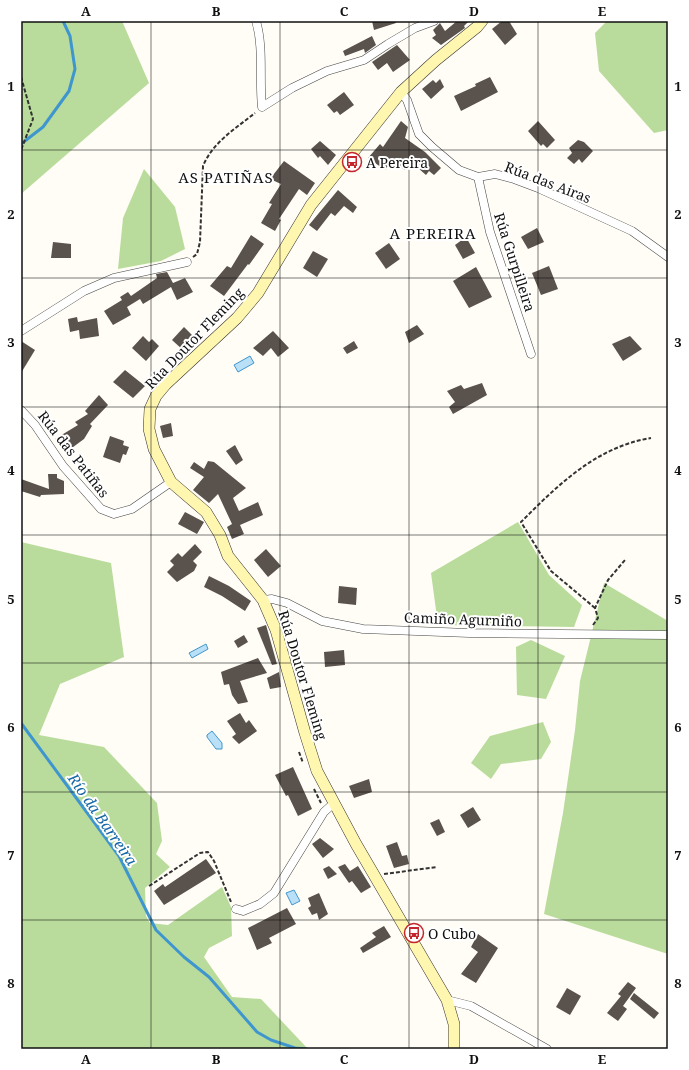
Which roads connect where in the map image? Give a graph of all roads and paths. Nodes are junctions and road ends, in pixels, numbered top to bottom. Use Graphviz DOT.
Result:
graph roads {
  1 [pos="256,21"];
  2 [pos="434,21"];
  3 [pos="482,21"];
  4 [pos="21,76"];
  5 [pos="401,92"];
  6 [pos="262,107"];
  7 [pos="21,150"];
  8 [pos="478,177"];
  9 [pos="668,257"];
  10 [pos="187,262"];
  11 [pos="21,331"];
  12 [pos="531,354"];
  13 [pos="21,410"];
  14 [pos="651,438"];
  15 [pos="170,482"];
  16 [pos="624,560"];
  17 [pos="263,600"];
  18 [pos="595,608"];
  19 [pos="586,634"];
  20 [pos="668,635"];
  21 [pos="334,803"];
  22 [pos="437,867"];
  23 [pos="375,876"];
  24 [pos="149,886"];
  25 [pos="236,909"];
  26 [pos="447,1000"];
  27 [pos="454,1049"];
  28 [pos="547,1049"];
  1 -- 6 [label="street"];
  2 -- 6 [label="street"];
  3 -- 5 [label="main road, Rúa Doutor Fleming"];
  4 -- 7 [label="path"];
  5 -- 8 [label="street, Rúa das Airas"];
  5 -- 15 [label="main road, Rúa Doutor Fleming"];
  6 -- 10 [label="path"];
  8 -- 9 [label="street, Rúa das Airas"];
  8 -- 12 [label="street, Rúa Gurpilleira"];
  10 -- 11 [label="street"];
  13 -- 15 [label="street, Rúa das Patiñas"];
  14 -- 18 [label="path"];
  15 -- 17 [label="main road, Rúa Doutor Fleming"];
  16 -- 18 [label="path"];
  17 -- 19 [label="street, Camiño Agurniño"];
  17 -- 21 [label="main road, Rúa Doutor Fleming"];
  18 -- 19 [label="path"];
  19 -- 20 [label="street, Camiño Agurniño"];
  21 -- 23 [label="main road, Rúa Doutor Fleming"];
  21 -- 25 [label="street"];
  22 -- 23 [label="path"];
  23 -- 26 [label="main road, Rúa Doutor Fleming"];
  24 -- 25 [label="path"];
  26 -- 27 [label="main road, Rúa Doutor Fleming"];
  26 -- 28 [label="street"];
}
